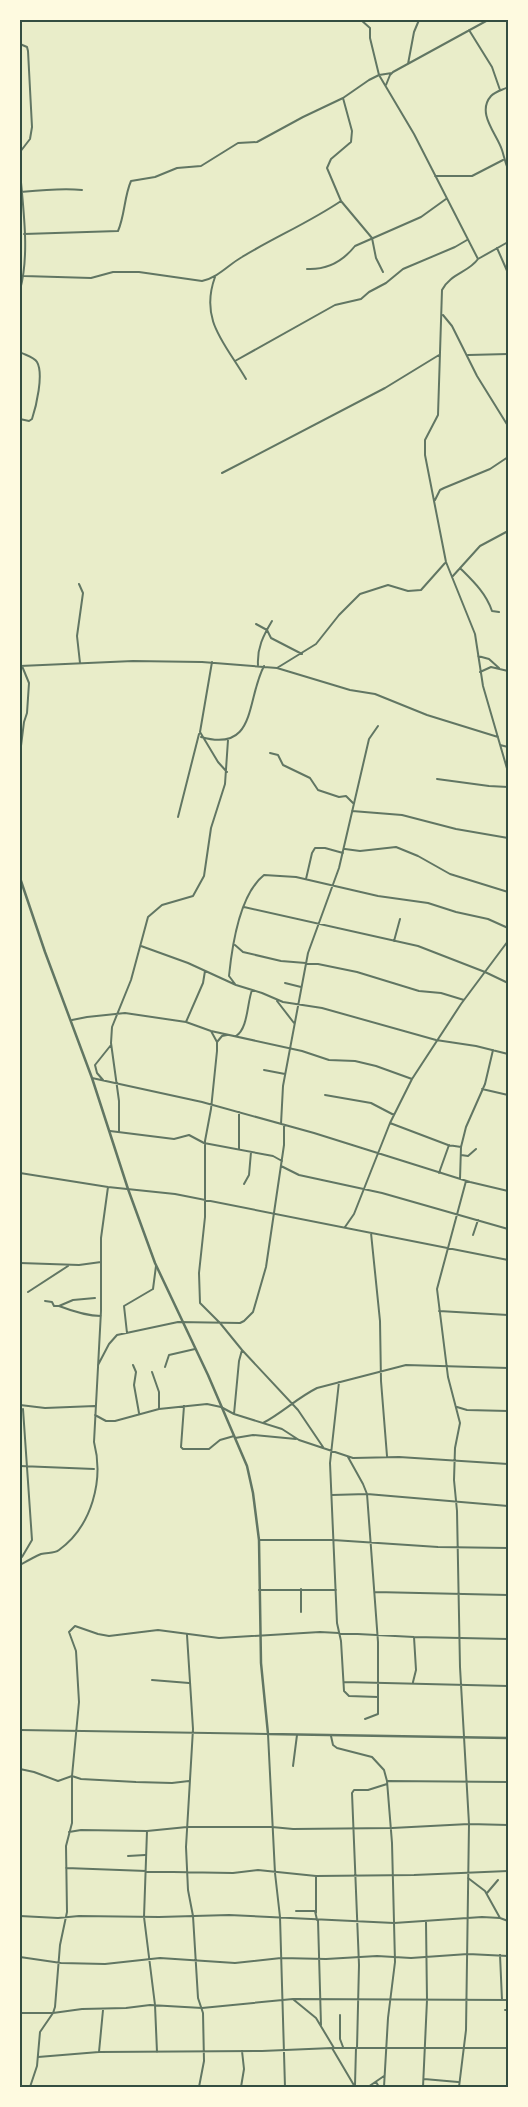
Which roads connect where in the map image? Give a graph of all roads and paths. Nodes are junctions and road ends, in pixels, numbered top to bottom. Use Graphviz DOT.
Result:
graph roads {
  1 [pos="361,20"];
  2 [pos="419,20"];
  3 [pos="488,20"];
  4 [pos="469,30"];
  5 [pos="20,44"];
  6 [pos="408,64"];
  7 [pos="392,73"];
  8 [pos="379,75"];
  9 [pos="386,85"];
  10 [pos="508,86"];
  11 [pos="500,90"];
  12 [pos="343,98"];
  13 [pos="20,151"];
  14 [pos="504,159"];
  15 [pos="507,163"];
  16 [pos="508,169"];
  17 [pos="20,171"];
  18 [pos="435,176"];
  19 [pos="82,190"];
  20 [pos="22,192"];
  21 [pos="446,199"];
  22 [pos="342,201"];
  23 [pos="24,234"];
  24 [pos="372,238"];
  25 [pos="467,240"];
  26 [pos="508,242"];
  27 [pos="20,245"];
  28 [pos="24,245"];
  29 [pos="497,248"];
  30 [pos="478,259"];
  31 [pos="308,269"];
  32 [pos="383,272"];
  33 [pos="508,273"];
  34 [pos="24,276"];
  35 [pos="214,278"];
  36 [pos="20,290"];
  37 [pos="442,315"];
  38 [pos="20,352"];
  39 [pos="508,354"];
  40 [pos="439,355"];
  41 [pos="468,355"];
  42 [pos="235,361"];
  43 [pos="246,379"];
  44 [pos="20,418"];
  45 [pos="507,424"];
  46 [pos="508,457"];
  47 [pos="222,472"];
  48 [pos="434,502"];
  49 [pos="508,533"];
  50 [pos="446,562"];
  51 [pos="460,568"];
  52 [pos="452,577"];
  53 [pos="79,584"];
  54 [pos="499,612"];
  55 [pos="272,621"];
  56 [pos="256,624"];
  57 [pos="267,630"];
  58 [pos="302,654"];
  59 [pos="478,656"];
  60 [pos="212,662"];
  61 [pos="80,663"];
  62 [pos="258,665"];
  63 [pos="21,666"];
  64 [pos="264,666"];
  65 [pos="277,668"];
  66 [pos="499,668"];
  67 [pos="508,671"];
  68 [pos="480,672"];
  69 [pos="378,726"];
  70 [pos="200,732"];
  71 [pos="201,737"];
  72 [pos="498,737"];
  73 [pos="228,740"];
  74 [pos="500,746"];
  75 [pos="508,747"];
  76 [pos="270,753"];
  77 [pos="20,754"];
  78 [pos="227,772"];
  79 [pos="508,772"];
  80 [pos="437,780"];
  81 [pos="508,787"];
  82 [pos="353,804"];
  83 [pos="352,811"];
  84 [pos="178,817"];
  85 [pos="508,838"];
  86 [pos="344,849"];
  87 [pos="343,853"];
  88 [pos="20,878"];
  89 [pos="306,879"];
  90 [pos="333,886"];
  91 [pos="508,892"];
  92 [pos="244,907"];
  93 [pos="400,919"];
  94 [pos="320,924"];
  95 [pos="508,928"];
  96 [pos="394,941"];
  97 [pos="508,941"];
  98 [pos="235,945"];
  99 [pos="141,946"];
  100 [pos="305,963"];
  101 [pos="205,971"];
  102 [pos="485,972"];
  103 [pos="285,983"];
  104 [pos="508,983"];
  105 [pos="236,985"];
  106 [pos="301,986"];
  107 [pos="252,990"];
  108 [pos="276,999"];
  109 [pos="464,1000"];
  110 [pos="297,1004"];
  111 [pos="119,1014"];
  112 [pos="72,1020"];
  113 [pos="186,1022"];
  114 [pos="294,1023"];
  115 [pos="211,1031"];
  116 [pos="228,1034"];
  117 [pos="236,1036"];
  118 [pos="436,1040"];
  119 [pos="217,1042"];
  120 [pos="111,1045"];
  121 [pos="290,1049"];
  122 [pos="493,1050"];
  123 [pos="508,1054"];
  124 [pos="264,1070"];
  125 [pos="286,1074"];
  126 [pos="92,1078"];
  127 [pos="412,1078"];
  128 [pos="104,1081"];
  129 [pos="117,1083"];
  130 [pos="482,1089"];
  131 [pos="325,1095"];
  132 [pos="508,1095"];
  133 [pos="212,1105"];
  134 [pos="239,1112"];
  135 [pos="395,1115"];
  136 [pos="390,1123"];
  137 [pos="282,1124"];
  138 [pos="110,1130"];
  139 [pos="119,1132"];
  140 [pos="204,1144"];
  141 [pos="449,1145"];
  142 [pos="461,1147"];
  143 [pos="476,1149"];
  144 [pos="239,1150"];
  145 [pos="250,1152"];
  146 [pos="378,1152"];
  147 [pos="461,1155"];
  148 [pos="282,1161"];
  149 [pos="281,1166"];
  150 [pos="20,1173"];
  151 [pos="440,1173"];
  152 [pos="460,1179"];
  153 [pos="466,1181"];
  154 [pos="244,1184"];
  155 [pos="108,1187"];
  156 [pos="128,1189"];
  157 [pos="364,1190"];
  158 [pos="508,1191"];
  159 [pos="205,1199"];
  160 [pos="276,1213"];
  161 [pos="457,1214"];
  162 [pos="478,1220"];
  163 [pos="345,1227"];
  164 [pos="508,1229"];
  165 [pos="372,1232"];
  166 [pos="473,1235"];
  167 [pos="447,1249"];
  168 [pos="508,1260"];
  169 [pos="101,1262"];
  170 [pos="20,1263"];
  171 [pos="69,1265"];
  172 [pos="156,1266"];
  173 [pos="28,1292"];
  174 [pos="95,1298"];
  175 [pos="45,1301"];
  176 [pos="58,1306"];
  177 [pos="439,1311"];
  178 [pos="508,1315"];
  179 [pos="101,1316"];
  180 [pos="183,1323"];
  181 [pos="220,1323"];
  182 [pos="127,1333"];
  183 [pos="196,1348"];
  184 [pos="242,1350"];
  185 [pos="133,1365"];
  186 [pos="446,1365"];
  187 [pos="97,1366"];
  188 [pos="164,1367"];
  189 [pos="508,1368"];
  190 [pos="152,1372"];
  191 [pos="381,1372"];
  192 [pos="338,1382"];
  193 [pos="292,1404"];
  194 [pos="20,1405"];
  195 [pos="95,1406"];
  196 [pos="184,1406"];
  197 [pos="221,1407"];
  198 [pos="457,1407"];
  199 [pos="23,1409"];
  200 [pos="159,1409"];
  201 [pos="508,1411"];
  202 [pos="140,1414"];
  203 [pos="234,1414"];
  204 [pos="95,1415"];
  205 [pos="263,1423"];
  206 [pos="235,1437"];
  207 [pos="298,1440"];
  208 [pos="323,1447"];
  209 [pos="331,1449"];
  210 [pos="387,1456"];
  211 [pos="348,1457"];
  212 [pos="454,1459"];
  213 [pos="508,1464"];
  214 [pos="20,1466"];
  215 [pos="28,1466"];
  216 [pos="94,1469"];
  217 [pos="367,1494"];
  218 [pos="332,1496"];
  219 [pos="455,1502"];
  220 [pos="508,1506"];
  221 [pos="259,1540"];
  222 [pos="333,1540"];
  223 [pos="372,1543"];
  224 [pos="457,1548"];
  225 [pos="508,1548"];
  226 [pos="20,1557"];
  227 [pos="20,1565"];
  228 [pos="301,1589"];
  229 [pos="259,1590"];
  230 [pos="337,1590"];
  231 [pos="375,1592"];
  232 [pos="459,1594"];
  233 [pos="508,1595"];
  234 [pos="301,1612"];
  235 [pos="340,1632"];
  236 [pos="187,1634"];
  237 [pos="260,1635"];
  238 [pos="378,1635"];
  239 [pos="459,1637"];
  240 [pos="414,1638"];
  241 [pos="508,1639"];
  242 [pos="152,1680"];
  243 [pos="344,1682"];
  244 [pos="379,1682"];
  245 [pos="189,1683"];
  246 [pos="412,1683"];
  247 [pos="461,1685"];
  248 [pos="508,1686"];
  249 [pos="378,1697"];
  250 [pos="365,1719"];
  251 [pos="20,1730"];
  252 [pos="77,1731"];
  253 [pos="192,1733"];
  254 [pos="268,1734"];
  255 [pos="297,1735"];
  256 [pos="331,1736"];
  257 [pos="465,1737"];
  258 [pos="508,1738"];
  259 [pos="293,1766"];
  260 [pos="20,1770"];
  261 [pos="72,1776"];
  262 [pos="189,1781"];
  263 [pos="387,1782"];
  264 [pos="466,1782"];
  265 [pos="508,1782"];
  266 [pos="469,1824"];
  267 [pos="508,1826"];
  268 [pos="187,1827"];
  269 [pos="272,1827"];
  270 [pos="354,1828"];
  271 [pos="392,1828"];
  272 [pos="147,1831"];
  273 [pos="69,1832"];
  274 [pos="145,1855"];
  275 [pos="128,1856"];
  276 [pos="66,1868"];
  277 [pos="145,1871"];
  278 [pos="508,1871"];
  279 [pos="186,1872"];
  280 [pos="468,1872"];
  281 [pos="275,1873"];
  282 [pos="316,1876"];
  283 [pos="356,1876"];
  284 [pos="394,1876"];
  285 [pos="468,1878"];
  286 [pos="498,1880"];
  287 [pos="487,1893"];
  288 [pos="296,1912"];
  289 [pos="316,1913"];
  290 [pos="20,1916"];
  291 [pos="193,1916"];
  292 [pos="65,1917"];
  293 [pos="144,1917"];
  294 [pos="280,1917"];
  295 [pos="468,1918"];
  296 [pos="500,1918"];
  297 [pos="318,1920"];
  298 [pos="357,1921"];
  299 [pos="508,1921"];
  300 [pos="426,1922"];
  301 [pos="394,1923"];
  302 [pos="468,1954"];
  303 [pos="500,1956"];
  304 [pos="508,1956"];
  305 [pos="20,1957"];
  306 [pos="395,1957"];
  307 [pos="427,1957"];
  308 [pos="282,1958"];
  309 [pos="358,1958"];
  310 [pos="319,1959"];
  311 [pos="148,1960"];
  312 [pos="58,1961"];
  313 [pos="196,1961"];
  314 [pos="392,1998"];
  315 [pos="293,1999"];
  316 [pos="321,1999"];
  317 [pos="358,1999"];
  318 [pos="283,2000"];
  319 [pos="427,2000"];
  320 [pos="467,2000"];
  321 [pos="502,2000"];
  322 [pos="508,2000"];
  323 [pos="155,2005"];
  324 [pos="202,2008"];
  325 [pos="103,2009"];
  326 [pos="20,2013"];
  327 [pos="52,2013"];
  328 [pos="340,2015"];
  329 [pos="321,2026"];
  330 [pos="333,2048"];
  331 [pos="344,2048"];
  332 [pos="356,2048"];
  333 [pos="386,2048"];
  334 [pos="426,2048"];
  335 [pos="508,2048"];
  336 [pos="284,2049"];
  337 [pos="465,2049"];
  338 [pos="242,2051"];
  339 [pos="99,2052"];
  340 [pos="157,2052"];
  341 [pos="204,2052"];
  342 [pos="38,2057"];
  343 [pos="385,2076"];
  344 [pos="424,2078"];
  345 [pos="376,2082"];
  346 [pos="285,2083"];
  347 [pos="459,2083"];
  348 [pos="30,2087"];
  349 [pos="199,2087"];
  350 [pos="241,2087"];
  351 [pos="285,2087"];
  352 [pos="289,2087"];
  353 [pos="355,2087"];
  354 [pos="368,2087"];
  355 [pos="379,2087"];
  356 [pos="384,2087"];
  357 [pos="423,2087"];
  358 [pos="459,2087"];
  1 -- 8 [label="street"];
  2 -- 6 [label="street"];
  3 -- 4 [label="street"];
  4 -- 6 [label="street"];
  4 -- 11 [label="street"];
  5 -- 13 [label="street"];
  6 -- 7 [label="street"];
  7 -- 8 [label="street"];
  7 -- 9 [label="street"];
  8 -- 9 [label="street"];
  8 -- 12 [label="street"];
  9 -- 18 [label="street"];
  10 -- 11 [label="street"];
  11 -- 14 [label="street"];
  12 -- 22 [label="street"];
  12 -- 23 [label="street"];
  14 -- 15 [label="street"];
  14 -- 18 [label="street"];
  15 -- 16 [label="street"];
  17 -- 20 [label="street"];
  18 -- 21 [label="street"];
  19 -- 20 [label="street"];
  20 -- 23 [label="street"];
  21 -- 24 [label="street"];
  21 -- 25 [label="street"];
  22 -- 24 [label="street"];
  22 -- 35 [label="street"];
  23 -- 28 [label="street"];
  24 -- 31 [label="street"];
  24 -- 32 [label="street"];
  25 -- 30 [label="street"];
  25 -- 42 [label="street"];
  26 -- 29 [label="street"];
  27 -- 28 [label="street"];
  28 -- 34 [label="street"];
  29 -- 30 [label="street"];
  29 -- 33 [label="street"];
  30 -- 37 [label="street"];
  34 -- 35 [label="street"];
  34 -- 36 [label="street"];
  35 -- 42 [label="street"];
  37 -- 40 [label="street"];
  37 -- 41 [label="street"];
  38 -- 44 [label="street"];
  39 -- 41 [label="street"];
  40 -- 47 [label="street"];
  40 -- 48 [label="street"];
  41 -- 45 [label="street"];
  42 -- 43 [label="street"];
  46 -- 48 [label="street"];
  48 -- 50 [label="street"];
  49 -- 51 [label="street"];
  50 -- 52 [label="street"];
  50 -- 58 [label="street"];
  51 -- 52 [label="street"];
  51 -- 54 [label="street"];
  52 -- 59 [label="street"];
  53 -- 61 [label="street"];
  55 -- 57 [label="street"];
  56 -- 57 [label="street"];
  57 -- 58 [label="street"];
  57 -- 62 [label="street"];
  58 -- 65 [label="street"];
  59 -- 66 [label="street"];
  59 -- 68 [label="street"];
  60 -- 61 [label="street"];
  60 -- 62 [label="street"];
  60 -- 70 [label="street"];
  61 -- 63 [label="street"];
  62 -- 64 [label="street"];
  63 -- 77 [label="street"];
  64 -- 65 [label="street"];
  64 -- 73 [label="street"];
  65 -- 72 [label="street"];
  66 -- 67 [label="street"];
  66 -- 68 [label="street"];
  68 -- 72 [label="street"];
  69 -- 82 [label="street"];
  70 -- 71 [label="street"];
  70 -- 84 [label="street"];
  71 -- 73 [label="street"];
  71 -- 78 [label="street"];
  72 -- 74 [label="street"];
  73 -- 78 [label="street"];
  74 -- 75 [label="street"];
  74 -- 79 [label="street"];
  76 -- 82 [label="street"];
  78 -- 99 [label="street"];
  80 -- 81 [label="street"];
  82 -- 83 [label="street"];
  83 -- 85 [label="street"];
  83 -- 86 [label="street"];
  86 -- 87 [label="street"];
  86 -- 91 [label="street"];
  87 -- 89 [label="street"];
  87 -- 90 [label="street"];
  88 -- 112 [label="street"];
  89 -- 90 [label="street"];
  89 -- 92 [label="street"];
  90 -- 94 [label="street"];
  90 -- 95 [label="street"];
  92 -- 94 [label="street"];
  92 -- 98 [label="street"];
  93 -- 96 [label="street"];
  94 -- 96 [label="street"];
  94 -- 100 [label="street"];
  96 -- 102 [label="street"];
  97 -- 102 [label="street"];
  98 -- 100 [label="street"];
  98 -- 105 [label="street"];
  99 -- 101 [label="street"];
  99 -- 111 [label="street"];
  100 -- 106 [label="street"];
  100 -- 109 [label="street"];
  101 -- 105 [label="street"];
  101 -- 113 [label="street"];
  102 -- 104 [label="street"];
  102 -- 109 [label="street"];
  103 -- 106 [label="street"];
  105 -- 107 [label="street"];
  106 -- 110 [label="street"];
  107 -- 108 [label="street"];
  107 -- 117 [label="street"];
  108 -- 110 [label="street"];
  108 -- 114 [label="street"];
  109 -- 118 [label="street"];
  110 -- 114 [label="street"];
  110 -- 118 [label="street"];
  111 -- 112 [label="street"];
  111 -- 113 [label="street"];
  111 -- 120 [label="street"];
  112 -- 126 [label="street"];
  113 -- 115 [label="street"];
  114 -- 121 [label="street"];
  115 -- 116 [label="street"];
  115 -- 119 [label="street"];
  116 -- 117 [label="street"];
  116 -- 119 [label="street"];
  117 -- 121 [label="street"];
  118 -- 122 [label="street"];
  118 -- 127 [label="street"];
  119 -- 133 [label="street"];
  120 -- 128 [label="street"];
  120 -- 129 [label="street"];
  121 -- 125 [label="street"];
  121 -- 127 [label="street"];
  122 -- 123 [label="street"];
  122 -- 130 [label="street"];
  124 -- 125 [label="street"];
  125 -- 137 [label="street"];
  126 -- 128 [label="street"];
  126 -- 138 [label="street"];
  127 -- 135 [label="street"];
  128 -- 129 [label="street"];
  129 -- 133 [label="street"];
  129 -- 139 [label="street"];
  130 -- 132 [label="street"];
  130 -- 142 [label="street"];
  131 -- 135 [label="street"];
  133 -- 134 [label="street"];
  133 -- 140 [label="street"];
  134 -- 137 [label="street"];
  134 -- 144 [label="street"];
  135 -- 136 [label="street"];
  136 -- 141 [label="street"];
  136 -- 146 [label="street"];
  137 -- 146 [label="street"];
  137 -- 148 [label="street"];
  138 -- 139 [label="street"];
  138 -- 156 [label="street"];
  139 -- 140 [label="street"];
  140 -- 144 [label="street"];
  140 -- 159 [label="street"];
  141 -- 142 [label="street"];
  141 -- 151 [label="street"];
  142 -- 147 [label="street"];
  143 -- 147 [label="street"];
  144 -- 145 [label="street"];
  145 -- 148 [label="street"];
  145 -- 154 [label="street"];
  146 -- 151 [label="street"];
  146 -- 157 [label="street"];
  147 -- 152 [label="street"];
  148 -- 149 [label="street"];
  149 -- 157 [label="street"];
  149 -- 160 [label="street"];
  150 -- 155 [label="street"];
  151 -- 152 [label="street"];
  152 -- 153 [label="street"];
  153 -- 158 [label="street"];
  153 -- 161 [label="street"];
  155 -- 156 [label="street"];
  155 -- 169 [label="street"];
  156 -- 159 [label="street"];
  156 -- 172 [label="street"];
  157 -- 161 [label="street"];
  157 -- 163 [label="street"];
  159 -- 160 [label="street"];
  159 -- 181 [label="street"];
  160 -- 163 [label="street"];
  160 -- 181 [label="street"];
  161 -- 162 [label="street"];
  161 -- 167 [label="street"];
  162 -- 164 [label="street"];
  162 -- 166 [label="street"];
  163 -- 165 [label="street"];
  165 -- 167 [label="street"];
  165 -- 191 [label="street"];
  167 -- 168 [label="street"];
  167 -- 177 [label="street"];
  169 -- 171 [label="street"];
  169 -- 179 [label="street"];
  170 -- 171 [label="street"];
  171 -- 173 [label="street"];
  172 -- 180 [label="street"];
  172 -- 182 [label="street"];
  174 -- 176 [label="street"];
  175 -- 176 [label="street"];
  176 -- 179 [label="street"];
  177 -- 178 [label="street"];
  177 -- 186 [label="street"];
  179 -- 187 [label="street"];
  180 -- 181 [label="street"];
  180 -- 182 [label="street"];
  180 -- 183 [label="street"];
  181 -- 184 [label="street"];
  182 -- 187 [label="street"];
  183 -- 188 [label="street"];
  183 -- 197 [label="street"];
  184 -- 193 [label="street"];
  184 -- 203 [label="street"];
  185 -- 202 [label="street"];
  186 -- 189 [label="street"];
  186 -- 191 [label="street"];
  186 -- 198 [label="street"];
  187 -- 195 [label="street"];
  190 -- 200 [label="street"];
  191 -- 192 [label="street"];
  191 -- 210 [label="street"];
  192 -- 193 [label="street"];
  192 -- 209 [label="street"];
  193 -- 205 [label="street"];
  193 -- 208 [label="street"];
  194 -- 195 [label="street"];
  195 -- 204 [label="street"];
  196 -- 197 [label="street"];
  196 -- 200 [label="street"];
  196 -- 206 [label="street"];
  197 -- 203 [label="street"];
  197 -- 206 [label="street"];
  198 -- 201 [label="street"];
  198 -- 212 [label="street"];
  199 -- 215 [label="street"];
  200 -- 202 [label="street"];
  202 -- 204 [label="street"];
  203 -- 205 [label="street"];
  204 -- 227 [label="street"];
  205 -- 207 [label="street"];
  206 -- 207 [label="street"];
  206 -- 221 [label="street"];
  207 -- 208 [label="street"];
  208 -- 209 [label="street"];
  209 -- 211 [label="street"];
  209 -- 218 [label="street"];
  210 -- 211 [label="street"];
  210 -- 212 [label="street"];
  211 -- 217 [label="street"];
  212 -- 213 [label="street"];
  212 -- 219 [label="street"];
  214 -- 215 [label="street"];
  215 -- 216 [label="street"];
  215 -- 226 [label="street"];
  217 -- 218 [label="street"];
  217 -- 219 [label="street"];
  217 -- 223 [label="street"];
  218 -- 222 [label="street"];
  219 -- 220 [label="street"];
  219 -- 224 [label="street"];
  221 -- 222 [label="street"];
  221 -- 229 [label="street"];
  222 -- 223 [label="street"];
  222 -- 230 [label="street"];
  223 -- 224 [label="street"];
  223 -- 231 [label="street"];
  224 -- 225 [label="street"];
  224 -- 232 [label="street"];
  228 -- 229 [label="street"];
  228 -- 230 [label="street"];
  228 -- 234 [label="street"];
  229 -- 237 [label="street"];
  230 -- 235 [label="street"];
  231 -- 232 [label="street"];
  231 -- 238 [label="street"];
  232 -- 233 [label="street"];
  232 -- 239 [label="street"];
  235 -- 237 [label="street"];
  235 -- 238 [label="street"];
  235 -- 243 [label="street"];
  236 -- 237 [label="street"];
  236 -- 245 [label="street"];
  236 -- 252 [label="street"];
  237 -- 254 [label="street"];
  238 -- 240 [label="street"];
  238 -- 244 [label="street"];
  239 -- 240 [label="street"];
  239 -- 241 [label="street"];
  239 -- 247 [label="street"];
  240 -- 246 [label="street"];
  242 -- 245 [label="street"];
  243 -- 244 [label="street"];
  243 -- 249 [label="street"];
  244 -- 246 [label="street"];
  244 -- 249 [label="street"];
  245 -- 253 [label="street"];
  246 -- 247 [label="street"];
  247 -- 248 [label="street"];
  247 -- 257 [label="street"];
  249 -- 250 [label="street"];
  251 -- 252 [label="street"];
  252 -- 253 [label="street"];
  252 -- 261 [label="street"];
  253 -- 254 [label="street"];
  253 -- 262 [label="street"];
  254 -- 255 [label="street"];
  254 -- 269 [label="street"];
  255 -- 256 [label="street"];
  255 -- 259 [label="street"];
  256 -- 257 [label="street"];
  256 -- 263 [label="street"];
  257 -- 258 [label="street"];
  257 -- 264 [label="street"];
  260 -- 261 [label="street"];
  261 -- 262 [label="street"];
  261 -- 273 [label="street"];
  262 -- 268 [label="street"];
  263 -- 264 [label="street"];
  263 -- 270 [label="street"];
  263 -- 271 [label="street"];
  264 -- 265 [label="street"];
  264 -- 266 [label="street"];
  266 -- 267 [label="street"];
  266 -- 271 [label="street"];
  266 -- 280 [label="street"];
  268 -- 269 [label="street"];
  268 -- 272 [label="street"];
  268 -- 279 [label="street"];
  269 -- 270 [label="street"];
  269 -- 281 [label="street"];
  270 -- 271 [label="street"];
  270 -- 283 [label="street"];
  271 -- 284 [label="street"];
  272 -- 273 [label="street"];
  272 -- 274 [label="street"];
  273 -- 276 [label="street"];
  274 -- 275 [label="street"];
  274 -- 277 [label="street"];
  276 -- 277 [label="street"];
  276 -- 292 [label="street"];
  277 -- 279 [label="street"];
  277 -- 293 [label="street"];
  278 -- 280 [label="street"];
  279 -- 281 [label="street"];
  279 -- 291 [label="street"];
  280 -- 284 [label="street"];
  280 -- 285 [label="street"];
  281 -- 282 [label="street"];
  281 -- 294 [label="street"];
  282 -- 283 [label="street"];
  282 -- 289 [label="street"];
  283 -- 284 [label="street"];
  283 -- 298 [label="street"];
  284 -- 301 [label="street"];
  285 -- 287 [label="street"];
  285 -- 295 [label="street"];
  286 -- 287 [label="street"];
  287 -- 296 [label="street"];
  288 -- 289 [label="street"];
  289 -- 297 [label="street"];
  290 -- 292 [label="street"];
  291 -- 293 [label="street"];
  291 -- 294 [label="street"];
  291 -- 313 [label="street"];
  292 -- 293 [label="street"];
  292 -- 312 [label="street"];
  293 -- 311 [label="street"];
  294 -- 297 [label="street"];
  294 -- 308 [label="street"];
  295 -- 296 [label="street"];
  295 -- 300 [label="street"];
  295 -- 302 [label="street"];
  296 -- 299 [label="street"];
  297 -- 298 [label="street"];
  297 -- 310 [label="street"];
  298 -- 301 [label="street"];
  298 -- 309 [label="street"];
  300 -- 301 [label="street"];
  300 -- 307 [label="street"];
  301 -- 306 [label="street"];
  302 -- 303 [label="street"];
  302 -- 307 [label="street"];
  302 -- 320 [label="street"];
  303 -- 304 [label="street"];
  303 -- 321 [label="street"];
  305 -- 312 [label="street"];
  306 -- 307 [label="street"];
  306 -- 309 [label="street"];
  306 -- 314 [label="street"];
  307 -- 319 [label="street"];
  308 -- 310 [label="street"];
  308 -- 313 [label="street"];
  308 -- 318 [label="street"];
  309 -- 310 [label="street"];
  309 -- 317 [label="street"];
  310 -- 316 [label="street"];
  311 -- 312 [label="street"];
  311 -- 313 [label="street"];
  311 -- 323 [label="street"];
  312 -- 327 [label="street"];
  313 -- 324 [label="street"];
  314 -- 317 [label="street"];
  314 -- 319 [label="street"];
  314 -- 333 [label="street"];
  315 -- 316 [label="street"];
  315 -- 318 [label="street"];
  315 -- 329 [label="street"];
  316 -- 317 [label="street"];
  316 -- 329 [label="street"];
  317 -- 332 [label="street"];
  318 -- 324 [label="street"];
  318 -- 336 [label="street"];
  319 -- 320 [label="street"];
  319 -- 334 [label="street"];
  320 -- 321 [label="street"];
  320 -- 337 [label="street"];
  321 -- 322 [label="street"];
  323 -- 324 [label="street"];
  323 -- 325 [label="street"];
  323 -- 340 [label="street"];
  324 -- 341 [label="street"];
  325 -- 327 [label="street"];
  325 -- 339 [label="street"];
  326 -- 327 [label="street"];
  327 -- 342 [label="street"];
  328 -- 331 [label="street"];
  329 -- 330 [label="street"];
  330 -- 331 [label="street"];
  330 -- 336 [label="street"];
  330 -- 353 [label="street"];
  331 -- 332 [label="street"];
  332 -- 333 [label="street"];
  332 -- 353 [label="street"];
  333 -- 334 [label="street"];
  333 -- 343 [label="street"];
  334 -- 337 [label="street"];
  334 -- 344 [label="street"];
  335 -- 337 [label="street"];
  336 -- 338 [label="street"];
  336 -- 346 [label="street"];
  337 -- 347 [label="street"];
  338 -- 341 [label="street"];
  338 -- 350 [label="street"];
  339 -- 340 [label="street"];
  339 -- 342 [label="street"];
  340 -- 341 [label="street"];
  341 -- 349 [label="street"];
  342 -- 348 [label="street"];
  343 -- 345 [label="street"];
  343 -- 356 [label="street"];
  344 -- 347 [label="street"];
  344 -- 357 [label="street"];
  345 -- 354 [label="street"];
  345 -- 355 [label="street"];
  346 -- 351 [label="street"];
  346 -- 352 [label="street"];
  347 -- 358 [label="street"];
}
